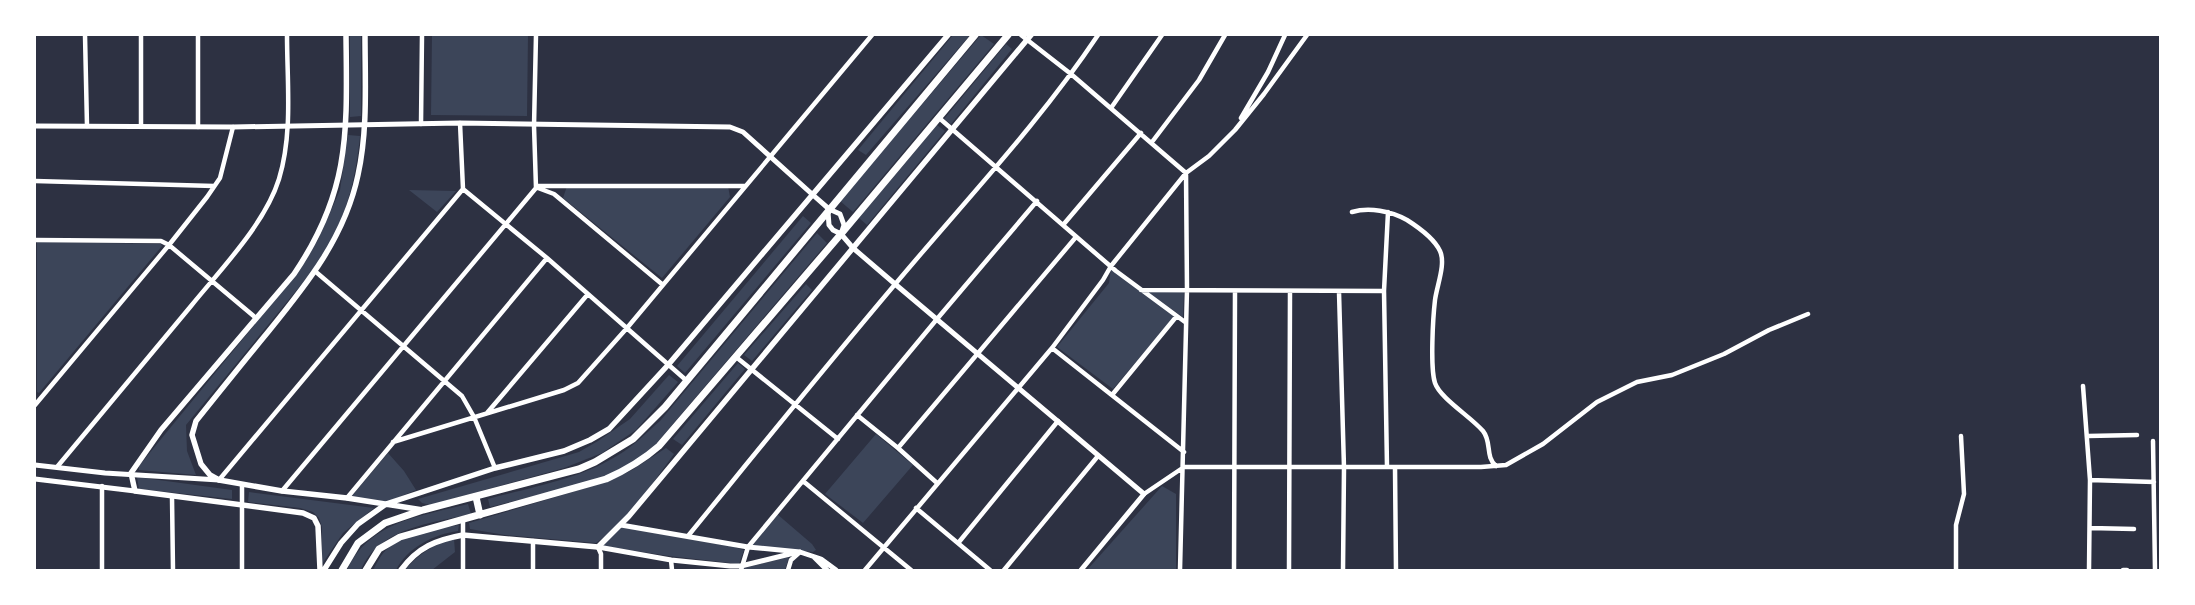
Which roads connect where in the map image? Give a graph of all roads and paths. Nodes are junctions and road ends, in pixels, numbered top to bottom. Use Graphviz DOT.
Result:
graph roads {
  1 [pos="85,35"];
  2 [pos="141,35"];
  3 [pos="198,35"];
  4 [pos="287,35"];
  5 [pos="346,35"];
  6 [pos="364,35"];
  7 [pos="422,35"];
  8 [pos="536,35"];
  9 [pos="872,35"];
  10 [pos="948,35"];
  11 [pos="975,35"];
  12 [pos="1008,35"];
  13 [pos="1021,35"];
  14 [pos="1098,35"];
  15 [pos="1162,35"];
  16 [pos="1225,35"];
  17 [pos="1285,35"];
  18 [pos="1307,35"];
  19 [pos="1029,38"];
  20 [pos="1071,74"];
  21 [pos="1111,108"];
  22 [pos="938,118"];
  23 [pos="460,123"];
  24 [pos="347,124"];
  25 [pos="421,124"];
  26 [pos="287,125"];
  27 [pos="365,125"];
  28 [pos="35,126"];
  29 [pos="86,126"];
  30 [pos="141,126"];
  31 [pos="534,126"];
  32 [pos="198,127"];
  33 [pos="234,127"];
  34 [pos="950,130"];
  35 [pos="1235,130"];
  36 [pos="1141,133"];
  37 [pos="1152,142"];
  38 [pos="771,156"];
  39 [pos="996,166"];
  40 [pos="1186,174"];
  41 [pos="35,182"];
  42 [pos="214,186"];
  43 [pos="745,186"];
  44 [pos="536,187"];
  45 [pos="464,189"];
  46 [pos="813,195"];
  47 [pos="1037,201"];
  48 [pos="829,209"];
  49 [pos="1352,212"];
  50 [pos="1388,212"];
  51 [pos="506,225"];
  52 [pos="1063,225"];
  53 [pos="842,234"];
  54 [pos="1076,237"];
  55 [pos="35,240"];
  56 [pos="169,245"];
  57 [pos="853,248"];
  58 [pos="547,258"];
  59 [pos="1111,266"];
  60 [pos="316,272"];
  61 [pos="212,281"];
  62 [pos="663,284"];
  63 [pos="895,284"];
  64 [pos="1187,289"];
  65 [pos="1141,290"];
  66 [pos="1235,290"];
  67 [pos="1290,291"];
  68 [pos="1384,291"];
  69 [pos="1339,292"];
  70 [pos="588,294"];
  71 [pos="364,311"];
  72 [pos="1808,314"];
  73 [pos="1176,317"];
  74 [pos="256,318"];
  75 [pos="936,319"];
  76 [pos="1185,322"];
  77 [pos="627,328"];
  78 [pos="404,345"];
  79 [pos="1052,348"];
  80 [pos="978,353"];
  81 [pos="736,356"];
  82 [pos="668,365"];
  83 [pos="752,370"];
  84 [pos="445,380"];
  85 [pos="687,381"];
  86 [pos="2083,386"];
  87 [pos="1019,387"];
  88 [pos="1112,395"];
  89 [pos="795,404"];
  90 [pos="35,406"];
  91 [pos="486,413"];
  92 [pos="857,415"];
  93 [pos="474,417"];
  94 [pos="1058,421"];
  95 [pos="2137,435"];
  96 [pos="1961,436"];
  97 [pos="2088,436"];
  98 [pos="838,439"];
  99 [pos="2153,441"];
  100 [pos="393,442"];
  101 [pos="898,448"];
  102 [pos="1184,452"];
  103 [pos="1098,456"];
  104 [pos="35,465"];
  105 [pos="1497,466"];
  106 [pos="58,467"];
  107 [pos="1184,467"];
  108 [pos="1387,467"];
  109 [pos="1395,467"];
  110 [pos="495,468"];
  111 [pos="1234,468"];
  112 [pos="1289,468"];
  113 [pos="1344,468"];
  114 [pos="131,473"];
  115 [pos="35,479"];
  116 [pos="219,480"];
  117 [pos="2090,480"];
  118 [pos="803,481"];
  119 [pos="2154,482"];
  120 [pos="937,483"];
  121 [pos="242,485"];
  122 [pos="102,486"];
  123 [pos="135,491"];
  124 [pos="282,491"];
  125 [pos="1144,494"];
  126 [pos="172,497"];
  127 [pos="476,497"];
  128 [pos="347,498"];
  129 [pos="242,504"];
  130 [pos="386,504"];
  131 [pos="916,508"];
  132 [pos="423,510"];
  133 [pos="480,515"];
  134 [pos="463,519"];
  135 [pos="621,525"];
  136 [pos="2090,528"];
  137 [pos="2134,529"];
  138 [pos="463,535"];
  139 [pos="688,536"];
  140 [pos="533,541"];
  141 [pos="959,542"];
  142 [pos="598,547"];
  143 [pos="748,547"];
  144 [pos="884,547"];
  145 [pos="800,552"];
  146 [pos="812,554"];
  147 [pos="672,560"];
  148 [pos="741,568"];
  149 [pos="102,570"];
  150 [pos="173,570"];
  151 [pos="242,570"];
  152 [pos="320,570"];
  153 [pos="324,570"];
  154 [pos="342,570"];
  155 [pos="366,570"];
  156 [pos="401,570"];
  157 [pos="463,570"];
  158 [pos="533,570"];
  159 [pos="601,570"];
  160 [pos="672,570"];
  161 [pos="788,570"];
  162 [pos="827,570"];
  163 [pos="836,570"];
  164 [pos="865,570"];
  165 [pos="912,570"];
  166 [pos="990,570"];
  167 [pos="1004,570"];
  168 [pos="1081,570"];
  169 [pos="1180,570"];
  170 [pos="1234,570"];
  171 [pos="1289,570"];
  172 [pos="1343,570"];
  173 [pos="1396,570"];
  174 [pos="1956,570"];
  175 [pos="2089,570"];
  176 [pos="2123,570"];
  177 [pos="2127,570"];
  178 [pos="2155,570"];
  1 -- 29 [label="street"];
  2 -- 30 [label="street"];
  3 -- 32 [label="street"];
  4 -- 26 [label="street"];
  5 -- 24 [label="main road"];
  6 -- 27 [label="main road"];
  7 -- 25 [label="street"];
  8 -- 31 [label="street"];
  9 -- 38 [label="street"];
  10 -- 46 [label="main road"];
  11 -- 48 [label="main road"];
  12 -- 22 [label="main road"];
  13 -- 19 [label="street"];
  14 -- 20 [label="street"];
  15 -- 21 [label="street"];
  16 -- 37 [label="street"];
  17 -- 35 [label="street"];
  18 -- 35 [label="street"];
  19 -- 20 [label="street"];
  19 -- 34 [label="main road"];
  20 -- 21 [label="street"];
  20 -- 39 [label="street"];
  21 -- 36 [label="street"];
  22 -- 34 [label="street"];
  22 -- 53 [label="main road"];
  23 -- 25 [label="street"];
  23 -- 31 [label="street"];
  23 -- 45 [label="street"];
  24 -- 26 [label="street"];
  24 -- 27 [label="street"];
  24 -- 74 [label="main road"];
  25 -- 27 [label="street"];
  26 -- 33 [label="street"];
  26 -- 61 [label="street"];
  27 -- 60 [label="main road"];
  28 -- 29 [label="street"];
  29 -- 30 [label="street"];
  30 -- 32 [label="street"];
  31 -- 38 [label="street"];
  31 -- 44 [label="street"];
  32 -- 33 [label="street"];
  33 -- 42 [label="street"];
  34 -- 39 [label="street"];
  34 -- 57 [label="main road"];
  35 -- 40 [label="street"];
  36 -- 37 [label="street"];
  36 -- 52 [label="street"];
  37 -- 40 [label="street"];
  38 -- 43 [label="street"];
  38 -- 46 [label="street"];
  39 -- 47 [label="street"];
  39 -- 63 [label="street"];
  40 -- 59 [label="street"];
  40 -- 64 [label="street"];
  41 -- 42 [label="street"];
  42 -- 56 [label="street"];
  43 -- 44 [label="street"];
  43 -- 62 [label="street"];
  44 -- 51 [label="street"];
  44 -- 62 [label="street"];
  45 -- 51 [label="street"];
  45 -- 71 [label="street"];
  46 -- 48 [label="street"];
  46 -- 82 [label="main road"];
  47 -- 52 [label="street"];
  47 -- 75 [label="street"];
  48 -- 53 [label="street"];
  48 -- 53 [label="street"];
  48 -- 85 [label="main road"];
  49 -- 50 [label="street"];
  50 -- 68 [label="street"];
  50 -- 105 [label="street"];
  51 -- 58 [label="street"];
  51 -- 78 [label="street"];
  52 -- 54 [label="street"];
  53 -- 57 [label="street"];
  53 -- 81 [label="main road"];
  54 -- 59 [label="street"];
  54 -- 80 [label="street"];
  55 -- 56 [label="street"];
  56 -- 61 [label="street"];
  56 -- 90 [label="street"];
  57 -- 63 [label="street"];
  57 -- 83 [label="main road"];
  58 -- 70 [label="street"];
  58 -- 84 [label="street"];
  59 -- 65 [label="street"];
  59 -- 79 [label="street"];
  60 -- 71 [label="street"];
  60 -- 116 [label="main road"];
  61 -- 74 [label="street"];
  61 -- 106 [label="street"];
  62 -- 77 [label="street"];
  63 -- 75 [label="street"];
  63 -- 89 [label="street"];
  64 -- 65 [label="street"];
  64 -- 66 [label="street"];
  64 -- 76 [label="street"];
  65 -- 73 [label="street"];
  66 -- 67 [label="street"];
  66 -- 111 [label="street"];
  67 -- 69 [label="street"];
  67 -- 112 [label="street"];
  68 -- 69 [label="street"];
  68 -- 108 [label="street"];
  69 -- 113 [label="street"];
  70 -- 77 [label="street"];
  70 -- 91 [label="street"];
  71 -- 78 [label="street"];
  71 -- 116 [label="street"];
  72 -- 105 [label="street"];
  73 -- 76 [label="street"];
  73 -- 88 [label="street"];
  74 -- 114 [label="main road"];
  75 -- 80 [label="street"];
  75 -- 92 [label="street"];
  76 -- 102 [label="street"];
  77 -- 82 [label="street"];
  77 -- 91 [label="street"];
  78 -- 84 [label="street"];
  78 -- 124 [label="street"];
  79 -- 87 [label="street"];
  79 -- 88 [label="street"];
  80 -- 87 [label="street"];
  80 -- 101 [label="street"];
  81 -- 83 [label="street"];
  81 -- 133 [label="main road"];
  82 -- 85 [label="street"];
  82 -- 110 [label="main road"];
  83 -- 89 [label="street"];
  83 -- 135 [label="main road"];
  84 -- 93 [label="street"];
  84 -- 100 [label="street"];
  85 -- 127 [label="main road"];
  86 -- 97 [label="street"];
  87 -- 94 [label="street"];
  87 -- 120 [label="street"];
  88 -- 102 [label="street"];
  89 -- 98 [label="street"];
  89 -- 139 [label="street"];
  91 -- 93 [label="street"];
  92 -- 98 [label="street"];
  92 -- 101 [label="street"];
  93 -- 100 [label="street"];
  93 -- 110 [label="street"];
  94 -- 103 [label="street"];
  94 -- 141 [label="street"];
  95 -- 97 [label="street"];
  96 -- 174 [label="street"];
  97 -- 117 [label="street"];
  98 -- 118 [label="street"];
  99 -- 119 [label="street"];
  100 -- 128 [label="street"];
  101 -- 120 [label="street"];
  102 -- 107 [label="street"];
  103 -- 125 [label="street"];
  103 -- 167 [label="street"];
  104 -- 106 [label="street"];
  105 -- 109 [label="street"];
  106 -- 114 [label="street"];
  107 -- 111 [label="street"];
  107 -- 125 [label="street"];
  107 -- 169 [label="street"];
  108 -- 109 [label="street"];
  108 -- 113 [label="street"];
  109 -- 173 [label="street"];
  110 -- 130 [label="main road"];
  111 -- 112 [label="street"];
  111 -- 170 [label="street"];
  112 -- 113 [label="street"];
  112 -- 171 [label="street"];
  113 -- 172 [label="street"];
  114 -- 116 [label="street"];
  114 -- 123 [label="main road"];
  115 -- 122 [label="street"];
  116 -- 121 [label="main road"];
  117 -- 119 [label="street"];
  117 -- 136 [label="street"];
  118 -- 143 [label="street"];
  118 -- 144 [label="street"];
  119 -- 178 [label="street"];
  120 -- 131 [label="street"];
  121 -- 124 [label="main road"];
  121 -- 129 [label="street"];
  122 -- 123 [label="street"];
  122 -- 149 [label="street"];
  123 -- 126 [label="main road"];
  124 -- 128 [label="main road"];
  125 -- 168 [label="street"];
  126 -- 129 [label="main road"];
  126 -- 150 [label="street"];
  127 -- 132 [label="main road"];
  127 -- 133 [label="main road"];
  128 -- 130 [label="main road"];
  129 -- 151 [label="street"];
  129 -- 152 [label="main road"];
  130 -- 132 [label="main road"];
  130 -- 153 [label="main road"];
  131 -- 141 [label="street"];
  131 -- 144 [label="street"];
  132 -- 154 [label="main road"];
  133 -- 134 [label="main road"];
  134 -- 138 [label="street"];
  134 -- 155 [label="main road"];
  135 -- 139 [label="street"];
  135 -- 142 [label="main road"];
  136 -- 137 [label="street"];
  136 -- 175 [label="street"];
  138 -- 140 [label="main road"];
  138 -- 156 [label="main road"];
  138 -- 157 [label="street"];
  139 -- 143 [label="street"];
  140 -- 142 [label="main road"];
  140 -- 158 [label="street"];
  141 -- 166 [label="street"];
  142 -- 147 [label="street"];
  142 -- 159 [label="street"];
  143 -- 145 [label="street"];
  143 -- 148 [label="street"];
  144 -- 164 [label="street"];
  144 -- 165 [label="street"];
  145 -- 146 [label="street"];
  145 -- 148 [label="street"];
  145 -- 161 [label="street"];
  146 -- 162 [label="street"];
  146 -- 163 [label="street"];
  147 -- 148 [label="street"];
  147 -- 160 [label="street"];
  176 -- 177 [label="street"];
}
